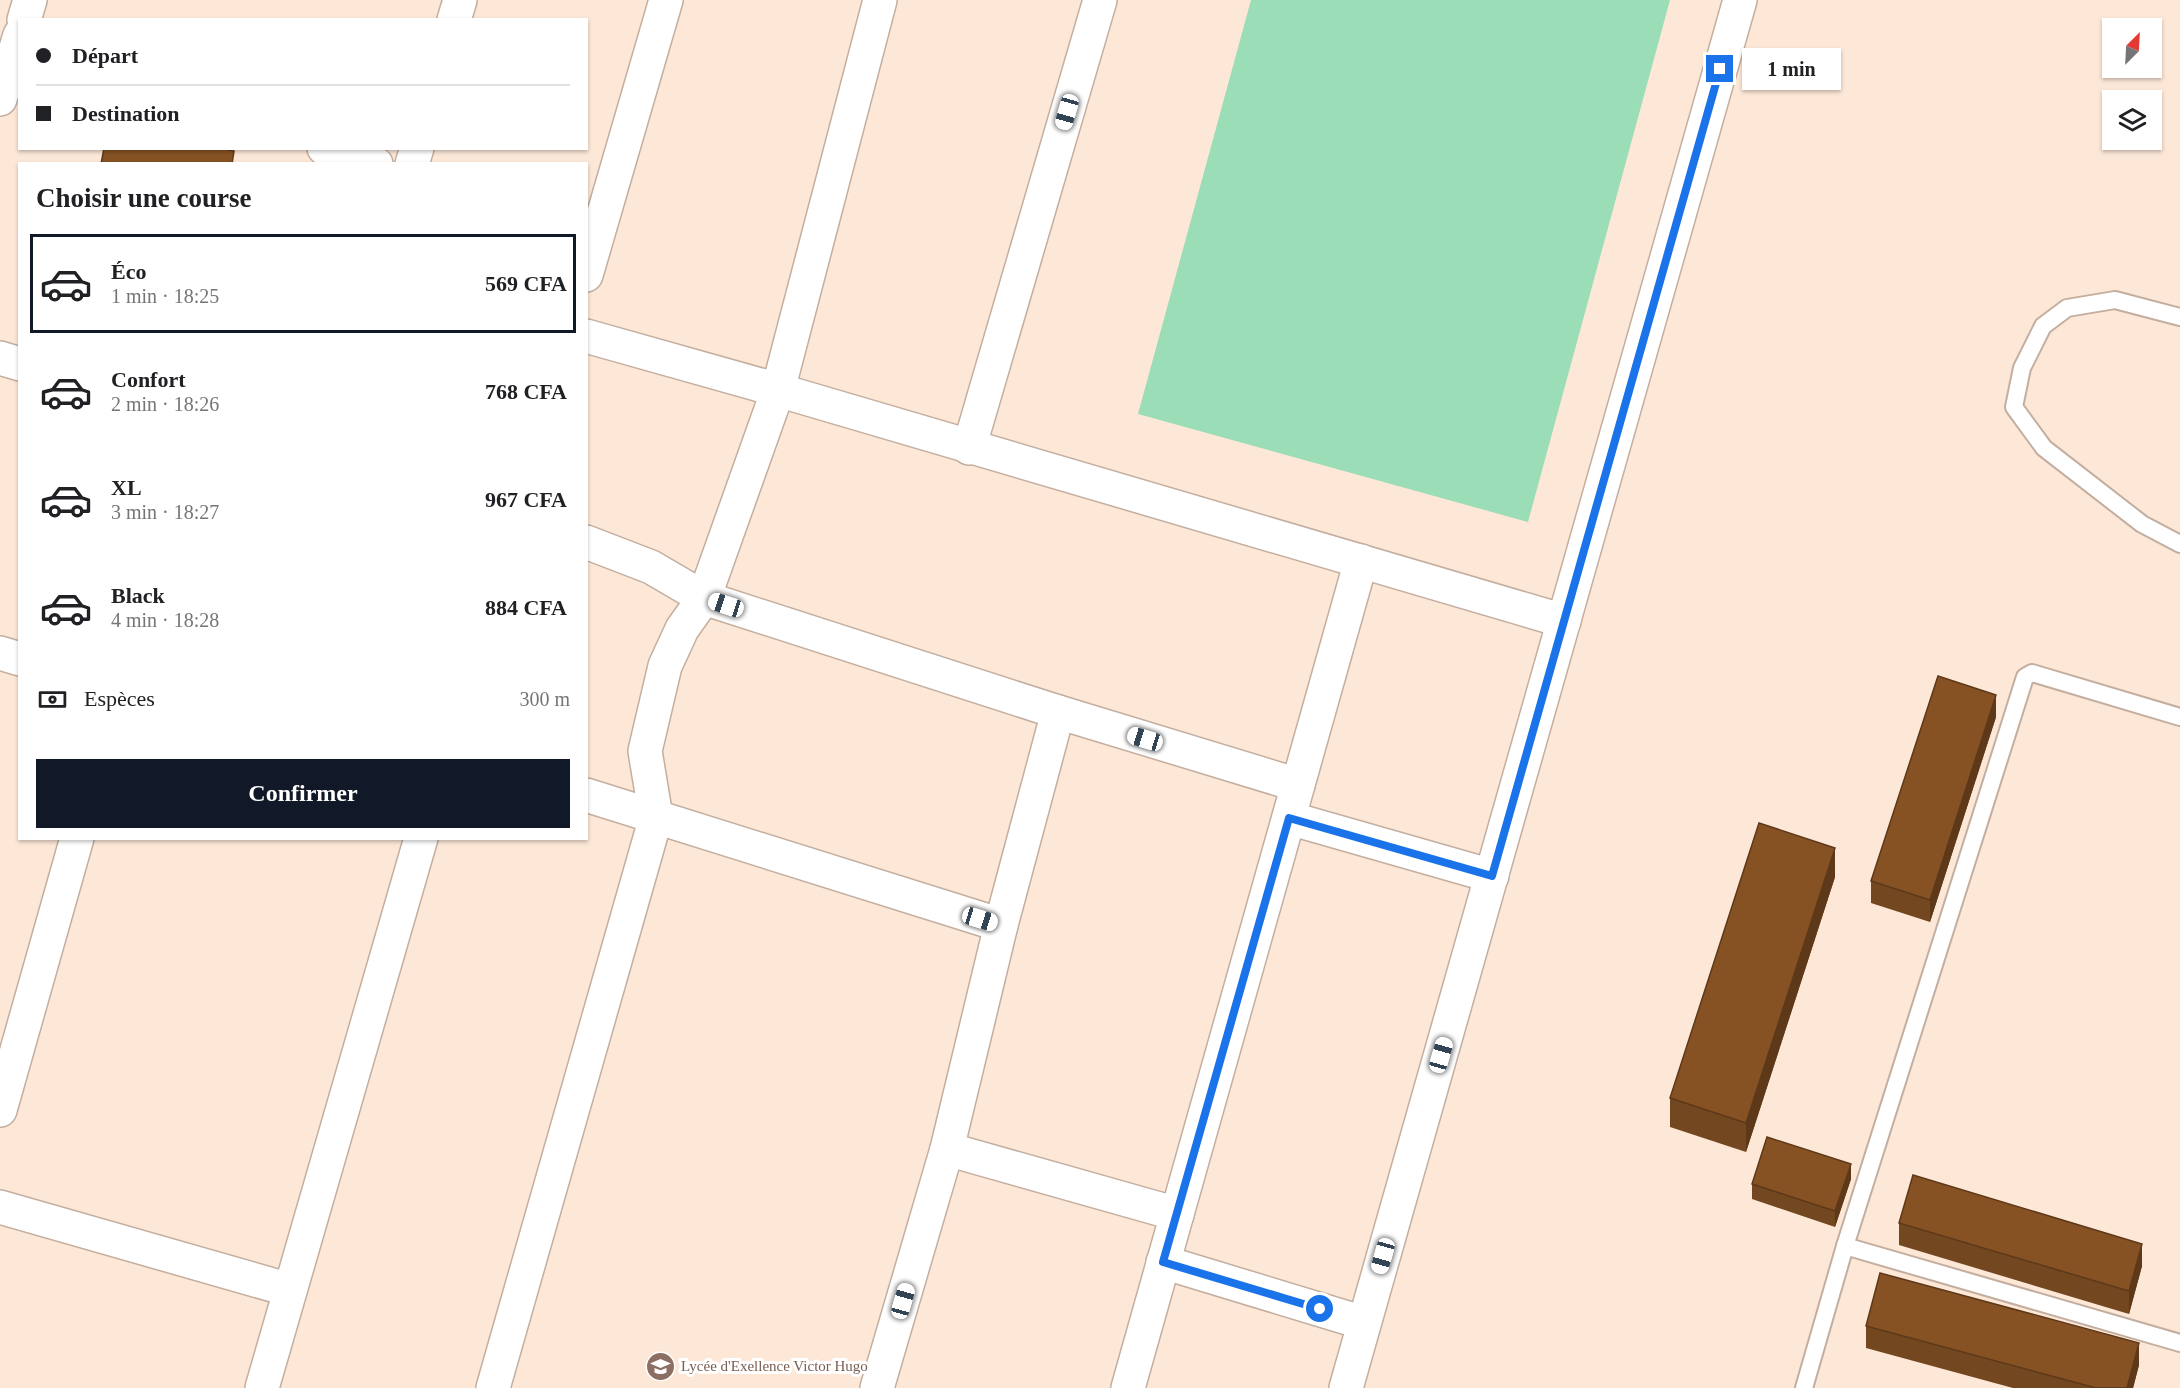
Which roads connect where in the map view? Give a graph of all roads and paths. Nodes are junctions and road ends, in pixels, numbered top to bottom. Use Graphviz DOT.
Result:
graph roads {
  1 [pos="30,0"];
  2 [pos="460,0"];
  3 [pos="666,0"];
  4 [pos="880,0"];
  5 [pos="1100,0"];
  6 [pos="1740,0"];
  7 [pos="25,18"];
  8 [pos="455,18"];
  9 [pos="17,50"];
  10 [pos="0,99"];
  11 [pos="325,154"];
  12 [pos="366,162"];
  13 [pos="593,227"];
  14 [pos="588,261"];
  15 [pos="2180,317"];
  16 [pos="588,337"];
  17 [pos="0,358"];
  18 [pos="18,363"];
  19 [pos="778,390"];
  20 [pos="969,448"];
  21 [pos="588,543"];
  22 [pos="2180,544"];
  23 [pos="1361,561"];
  24 [pos="704,598"];
  25 [pos="1564,621"];
  26 [pos="0,653"];
  27 [pos="18,658"];
  28 [pos="1058,712"];
  29 [pos="2180,717"];
  30 [pos="1298,785"];
  31 [pos="588,796"];
  32 [pos="656,816"];
  33 [pos="1289,818"];
  34 [pos="76,840"];
  35 [pos="421,840"];
  36 [pos="1492,876"];
  37 [pos="1001,925"];
  38 [pos="0,1110"];
  39 [pos="947,1149"];
  40 [pos="0,1207"];
  41 [pos="1177,1214"];
  42 [pos="1845,1246"];
  43 [pos="1163,1262"];
  44 [pos="290,1290"];
  45 [pos="1364,1323"];
  46 [pos="2180,1343"];
  47 [pos="262,1388"];
  48 [pos="493,1388"];
  49 [pos="877,1388"];
  50 [pos="1128,1388"];
  51 [pos="1346,1388"];
  52 [pos="1804,1388"];
  1 -- 7 [label="street"];
  2 -- 8 [label="street"];
  3 -- 13 [label="street"];
  4 -- 19 [label="street"];
  5 -- 20 [label="street"];
  6 -- 25 [label="street"];
  9 -- 10 [label="street"];
  11 -- 12 [label="street"];
  13 -- 14 [label="street"];
  15 -- 22 [label="lane"];
  16 -- 19 [label="street"];
  17 -- 18 [label="street"];
  19 -- 20 [label="street"];
  19 -- 24 [label="street"];
  20 -- 23 [label="street"];
  21 -- 24 [label="street"];
  23 -- 25 [label="street"];
  23 -- 30 [label="street"];
  24 -- 28 [label="street"];
  24 -- 32 [label="street"];
  25 -- 36 [label="street"];
  26 -- 27 [label="street"];
  28 -- 30 [label="street"];
  28 -- 37 [label="street"];
  29 -- 42 [label="lane"];
  30 -- 33 [label="street"];
  31 -- 32 [label="street"];
  32 -- 37 [label="street"];
  32 -- 48 [label="street"];
  33 -- 36 [label="street"];
  33 -- 41 [label="street"];
  34 -- 38 [label="street"];
  35 -- 44 [label="street"];
  36 -- 45 [label="street"];
  37 -- 39 [label="street"];
  39 -- 41 [label="street"];
  39 -- 49 [label="street"];
  40 -- 44 [label="street"];
  41 -- 43 [label="street"];
  42 -- 46 [label="lane"];
  42 -- 52 [label="lane"];
  43 -- 45 [label="street"];
  43 -- 50 [label="street"];
  44 -- 47 [label="street"];
  45 -- 51 [label="street"];
}
